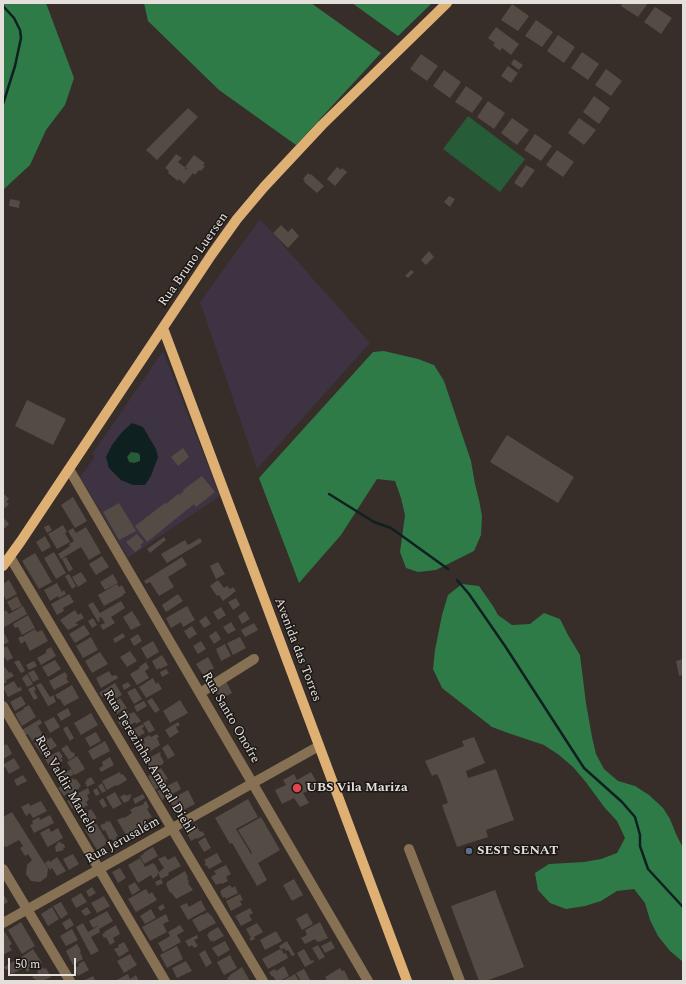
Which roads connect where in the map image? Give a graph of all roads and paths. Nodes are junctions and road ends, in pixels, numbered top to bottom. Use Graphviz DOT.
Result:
graph roads {
  1 [pos="447,3"];
  2 [pos="163,328"];
  3 [pos="69,469"];
  4 [pos="10,557"];
  5 [pos="3,566"];
  6 [pos="254,659"];
  7 [pos="200,693"];
  8 [pos="3,706"];
  9 [pos="319,746"];
  10 [pos="253,783"];
  11 [pos="172,829"];
  12 [pos="409,849"];
  13 [pos="3,869"];
  14 [pos="100,870"];
  15 [pos="28,910"];
  16 [pos="3,923"];
  17 [pos="70,981"];
  18 [pos="165,981"];
  19 [pos="263,981"];
  20 [pos="368,981"];
  21 [pos="407,981"];
  22 [pos="460,981"];
  1 -- 2 [label="main road, Rua Bruno Luersen"];
  2 -- 3 [label="main road, Rua Bruno Luersen"];
  2 -- 9 [label="main road, Avenida das Torres"];
  3 -- 4 [label="main road, Rua Bruno Luersen"];
  3 -- 7 [label="street, Rua Santo Onofre"];
  4 -- 5 [label="main road, Rua Bruno Luersen"];
  4 -- 11 [label="street, Rua Terezinha Amaral Diehl"];
  6 -- 7 [label="street"];
  7 -- 10 [label="street, Rua Santo Onofre"];
  8 -- 14 [label="street, Rua Valdir Martelo"];
  9 -- 10 [label="street, Rua Jerusalém"];
  9 -- 21 [label="main road, Avenida das Torres"];
  10 -- 11 [label="street, Rua Jerusalém"];
  10 -- 20 [label="street, Rua Santo Onofre"];
  11 -- 14 [label="street, Rua Jerusalém"];
  11 -- 19 [label="street, Rua Terezinha Amaral Diehl"];
  12 -- 22 [label="street"];
  13 -- 15 [label="street"];
  14 -- 15 [label="street, Rua Jerusalém"];
  14 -- 18 [label="street, Rua Valdir Martelo"];
  15 -- 16 [label="street, Rua Jerusalém"];
  15 -- 17 [label="street"];
}
